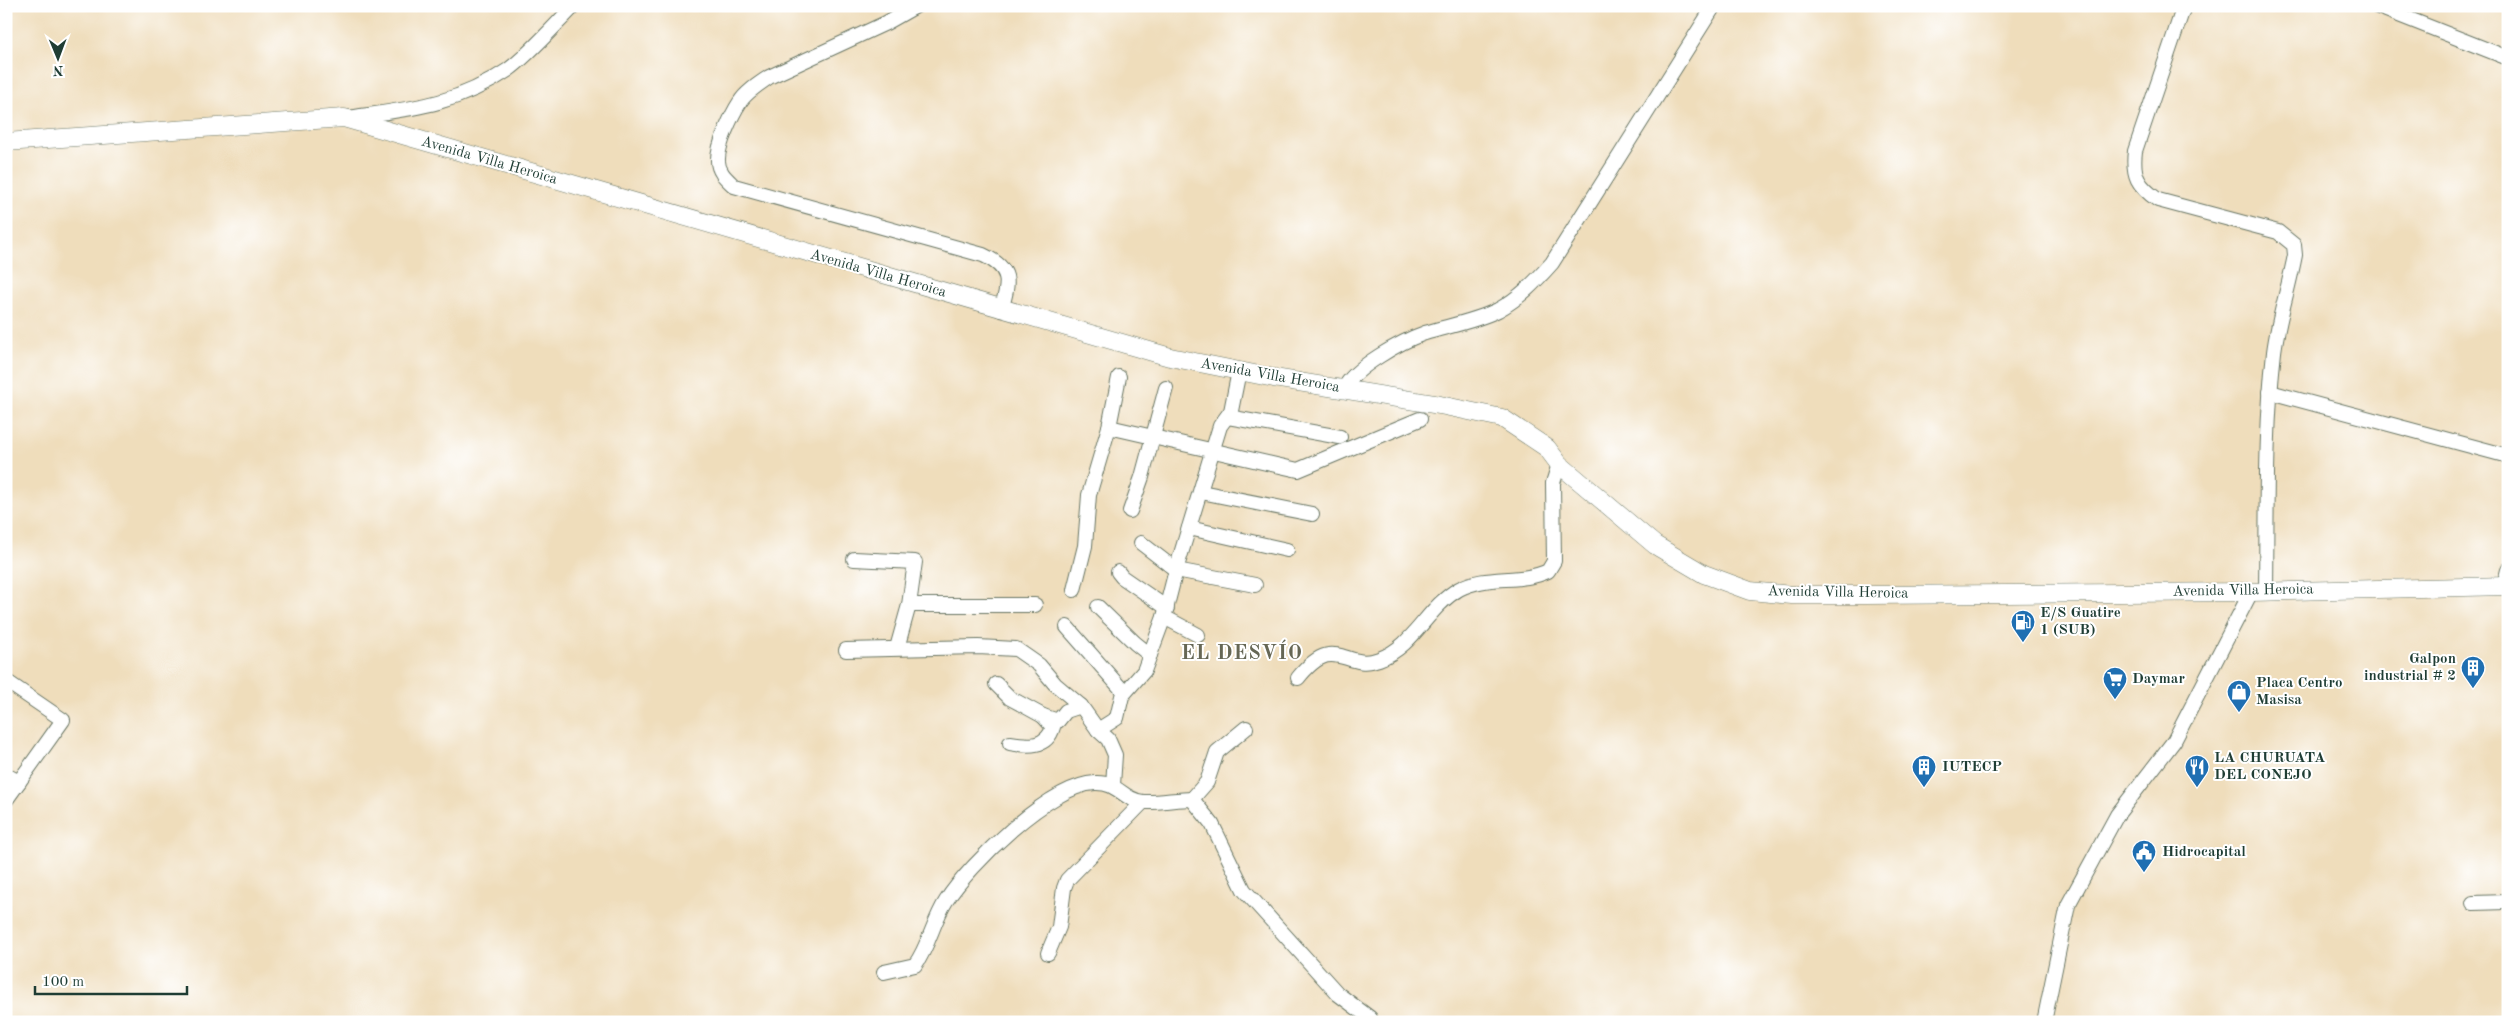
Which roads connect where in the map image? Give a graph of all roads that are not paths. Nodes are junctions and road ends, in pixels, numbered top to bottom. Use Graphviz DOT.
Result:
graph roads {
  1 [pos="574,6"];
  2 [pos="916,6"];
  3 [pos="1714,6"];
  4 [pos="2184,6"];
  5 [pos="2376,6"];
  6 [pos="2508,58"];
  7 [pos="344,118"];
  8 [pos="6,142"];
  9 [pos="1001,310"];
  10 [pos="1239,371"];
  11 [pos="1119,377"];
  12 [pos="1166,388"];
  13 [pos="1344,389"];
  14 [pos="2270,392"];
  15 [pos="1228,416"];
  16 [pos="1420,419"];
  17 [pos="1109,427"];
  18 [pos="1153,437"];
  19 [pos="1340,437"];
  20 [pos="1214,452"];
  21 [pos="2508,456"];
  22 [pos="1559,464"];
  23 [pos="1201,492"];
  24 [pos="1130,511"];
  25 [pos="1312,514"];
  26 [pos="1189,528"];
  27 [pos="1141,543"];
  28 [pos="1288,550"];
  29 [pos="854,559"];
  30 [pos="1176,570"];
  31 [pos="1118,572"];
  32 [pos="2506,581"];
  33 [pos="1255,585"];
  34 [pos="1074,590"];
  35 [pos="2259,592"];
  36 [pos="909,605"];
  37 [pos="1035,605"];
  38 [pos="1098,607"];
  39 [pos="1165,612"];
  40 [pos="1067,627"];
  41 [pos="1198,635"];
  42 [pos="897,648"];
  43 [pos="846,650"];
  44 [pos="1150,655"];
  45 [pos="1298,678"];
  46 [pos="6,681"];
  47 [pos="996,684"];
  48 [pos="1124,692"];
  49 [pos="1081,706"];
  50 [pos="1043,716"];
  51 [pos="1246,728"];
  52 [pos="1098,730"];
  53 [pos="1010,743"];
  54 [pos="6,775"];
  55 [pos="19,782"];
  56 [pos="1113,785"];
  57 [pos="6,800"];
  58 [pos="1192,800"];
  59 [pos="1143,802"];
  60 [pos="2508,902"];
  61 [pos="2473,903"];
  62 [pos="1048,953"];
  63 [pos="884,972"];
  64 [pos="1370,1018"];
  65 [pos="2044,1022"];
  1 -- 7 [label="street"];
  2 -- 9 [label="street"];
  3 -- 13 [label="street"];
  4 -- 14 [label="street"];
  5 -- 6 [label="street"];
  7 -- 8 [label="main road, Avenida Villa Heroica"];
  7 -- 9 [label="main road, Avenida Villa Heroica"];
  9 -- 10 [label="main road, Avenida Villa Heroica"];
  10 -- 13 [label="main road, Avenida Villa Heroica"];
  10 -- 15 [label="street"];
  11 -- 17 [label="street"];
  12 -- 18 [label="street"];
  13 -- 22 [label="main road, Avenida Villa Heroica"];
  14 -- 21 [label="street"];
  14 -- 35 [label="street"];
  15 -- 19 [label="street"];
  15 -- 20 [label="street"];
  16 -- 20 [label="street"];
  17 -- 18 [label="street"];
  17 -- 34 [label="street"];
  18 -- 20 [label="street"];
  18 -- 24 [label="street"];
  20 -- 23 [label="street"];
  22 -- 35 [label="main road, Avenida Villa Heroica"];
  22 -- 45 [label="street"];
  23 -- 25 [label="street"];
  23 -- 26 [label="street"];
  26 -- 28 [label="street"];
  26 -- 30 [label="street"];
  27 -- 30 [label="street"];
  29 -- 36 [label="street"];
  30 -- 33 [label="street"];
  30 -- 39 [label="street"];
  31 -- 39 [label="street"];
  32 -- 35 [label="main road, Avenida Villa Heroica"];
  35 -- 65 [label="street"];
  36 -- 37 [label="street"];
  36 -- 42 [label="street"];
  38 -- 44 [label="street"];
  39 -- 41 [label="street"];
  39 -- 44 [label="street"];
  40 -- 48 [label="street"];
  42 -- 43 [label="street"];
  42 -- 49 [label="street"];
  44 -- 48 [label="street"];
  46 -- 55 [label="street"];
  47 -- 50 [label="street"];
  48 -- 52 [label="street"];
  49 -- 50 [label="street"];
  49 -- 52 [label="street"];
  50 -- 53 [label="street"];
  51 -- 58 [label="street"];
  52 -- 56 [label="street"];
  54 -- 55 [label="street"];
  55 -- 57 [label="street"];
  56 -- 59 [label="street"];
  56 -- 63 [label="street"];
  58 -- 59 [label="street"];
  58 -- 64 [label="street"];
  59 -- 62 [label="street"];
  60 -- 61 [label="street"];
}
